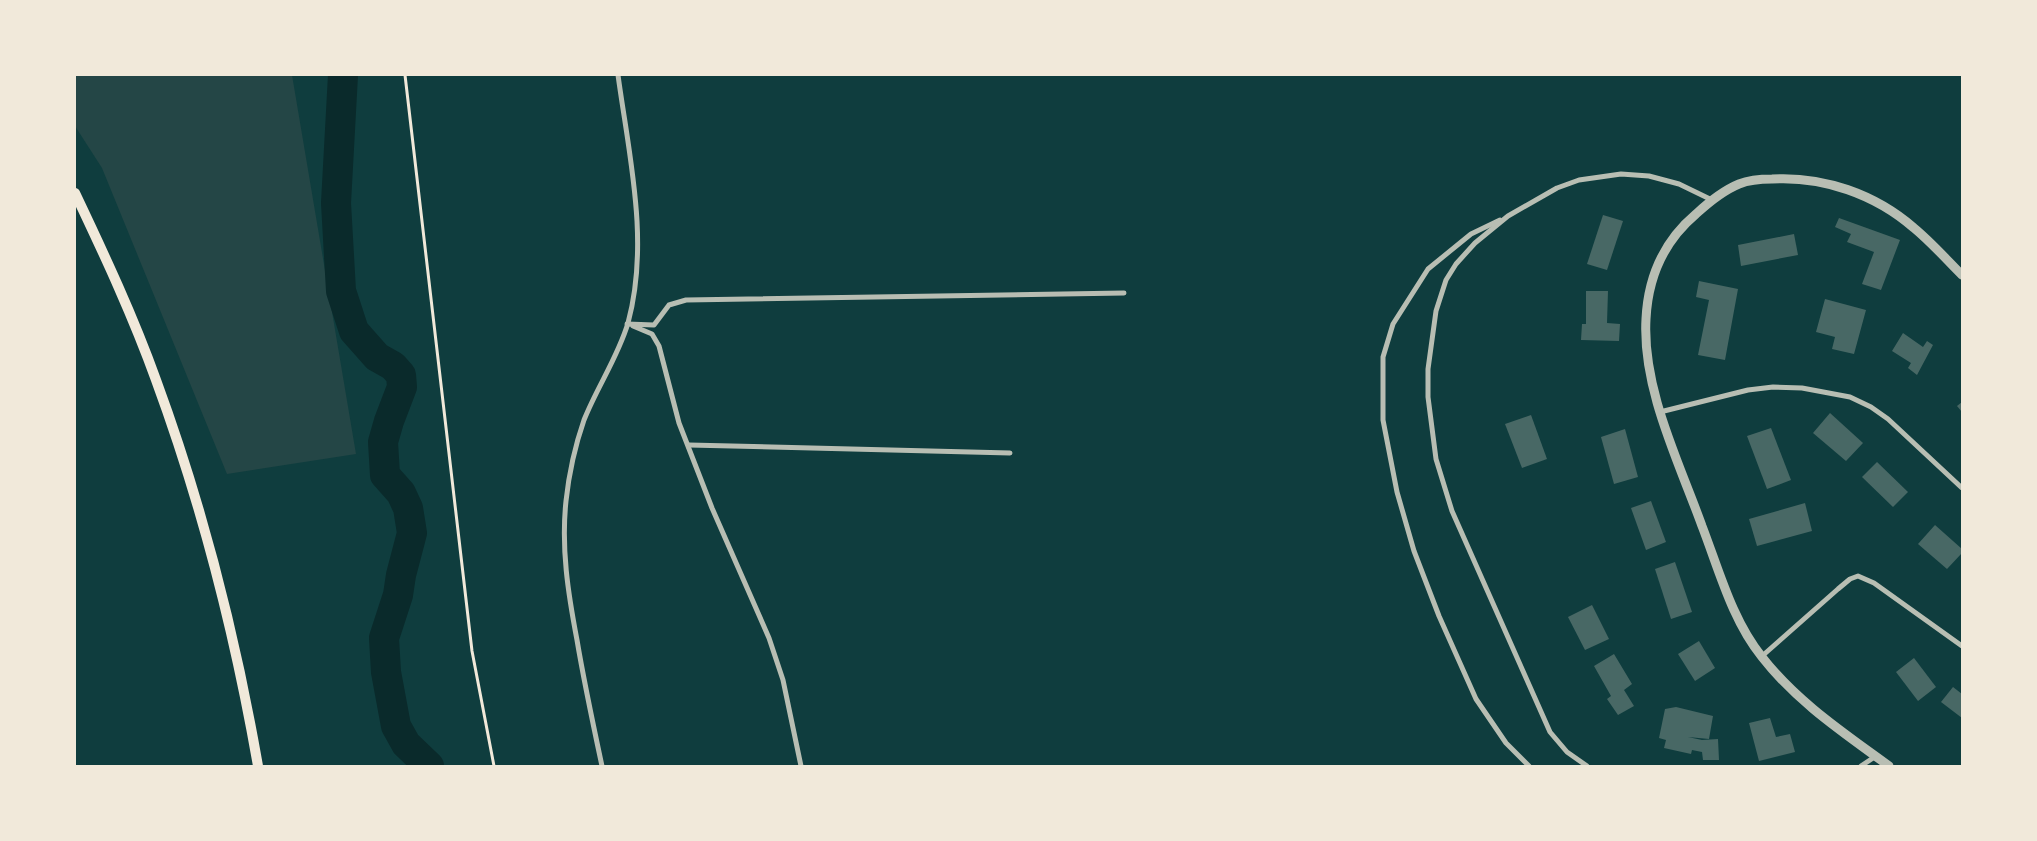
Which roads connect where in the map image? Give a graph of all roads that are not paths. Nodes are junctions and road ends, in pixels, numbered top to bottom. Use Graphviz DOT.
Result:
graph roads {
  1 [pos="618,75"];
  2 [pos="75,193"];
  3 [pos="1712,200"];
  4 [pos="1508,216"];
  5 [pos="1962,275"];
  6 [pos="1124,293"];
  7 [pos="628,324"];
  8 [pos="1660,412"];
  9 [pos="689,445"];
  10 [pos="1010,453"];
  11 [pos="1962,488"];
  12 [pos="1962,646"];
  13 [pos="1761,657"];
  14 [pos="1876,756"];
  15 [pos="258,766"];
  16 [pos="602,766"];
  17 [pos="801,766"];
  18 [pos="1529,766"];
  19 [pos="1587,766"];
  20 [pos="1861,766"];
  21 [pos="1889,766"];
  1 -- 7 [label="street"];
  2 -- 15 [label="main road"];
  3 -- 4 [label="street"];
  3 -- 5 [label="street"];
  3 -- 8 [label="street"];
  4 -- 18 [label="street"];
  4 -- 19 [label="street"];
  6 -- 7 [label="street"];
  7 -- 9 [label="street"];
  7 -- 16 [label="street"];
  8 -- 11 [label="street"];
  8 -- 13 [label="street"];
  9 -- 10 [label="street"];
  9 -- 17 [label="street"];
  12 -- 13 [label="street"];
  13 -- 14 [label="street"];
  14 -- 20 [label="street"];
  14 -- 21 [label="street"];
}
